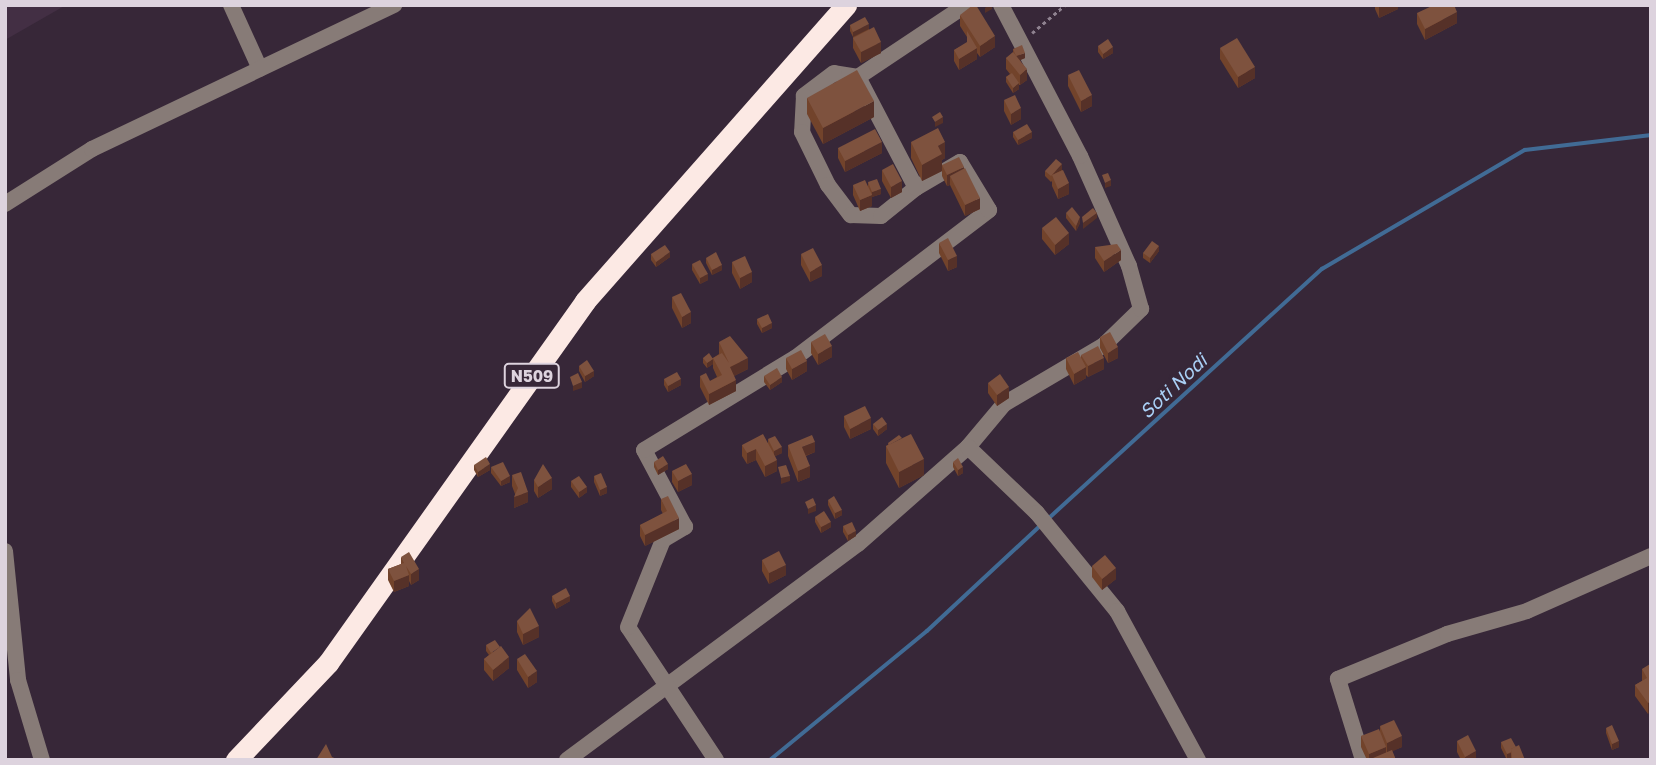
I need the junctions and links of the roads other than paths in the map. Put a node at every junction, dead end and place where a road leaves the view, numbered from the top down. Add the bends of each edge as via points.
1 (230, 5) edge
2 (394, 5) edge
3 (846, 5) edge
4 (966, 5) edge
5 (1002, 5) edge
6 (260, 69) junction
7 (858, 77) junction
8 (916, 188) junction
9 (5, 204) edge
10 (968, 447) junction
11 (5, 551) edge
12 (1651, 556) edge
13 (664, 687) junction
14 (41, 760) edge
15 (236, 760) edge
16 (567, 760) edge
17 (716, 760) edge
18 (1198, 760) edge
19 (1363, 760) edge

1 - 6 lane
2 - 6 lane
3 - 15 highway, N509 via 585,301 328,663
4 - 7 lane
5 - 10 lane via 1091,180 1141,310 1104,345 1004,404
6 - 9 lane via 92,149
7 - 8 lane
7 - 8 lane via 834,73 804,96 802,132 828,185 851,215 881,216
8 - 13 lane via 960,162 989,210 795,358 644,450 685,527 663,540 628,627
10 - 13 lane via 858,544
10 - 18 lane via 1037,513 1117,611
11 - 14 lane via 18,680
12 - 19 lane via 1527,611 1447,634 1338,679
13 - 16 lane
13 - 17 lane

